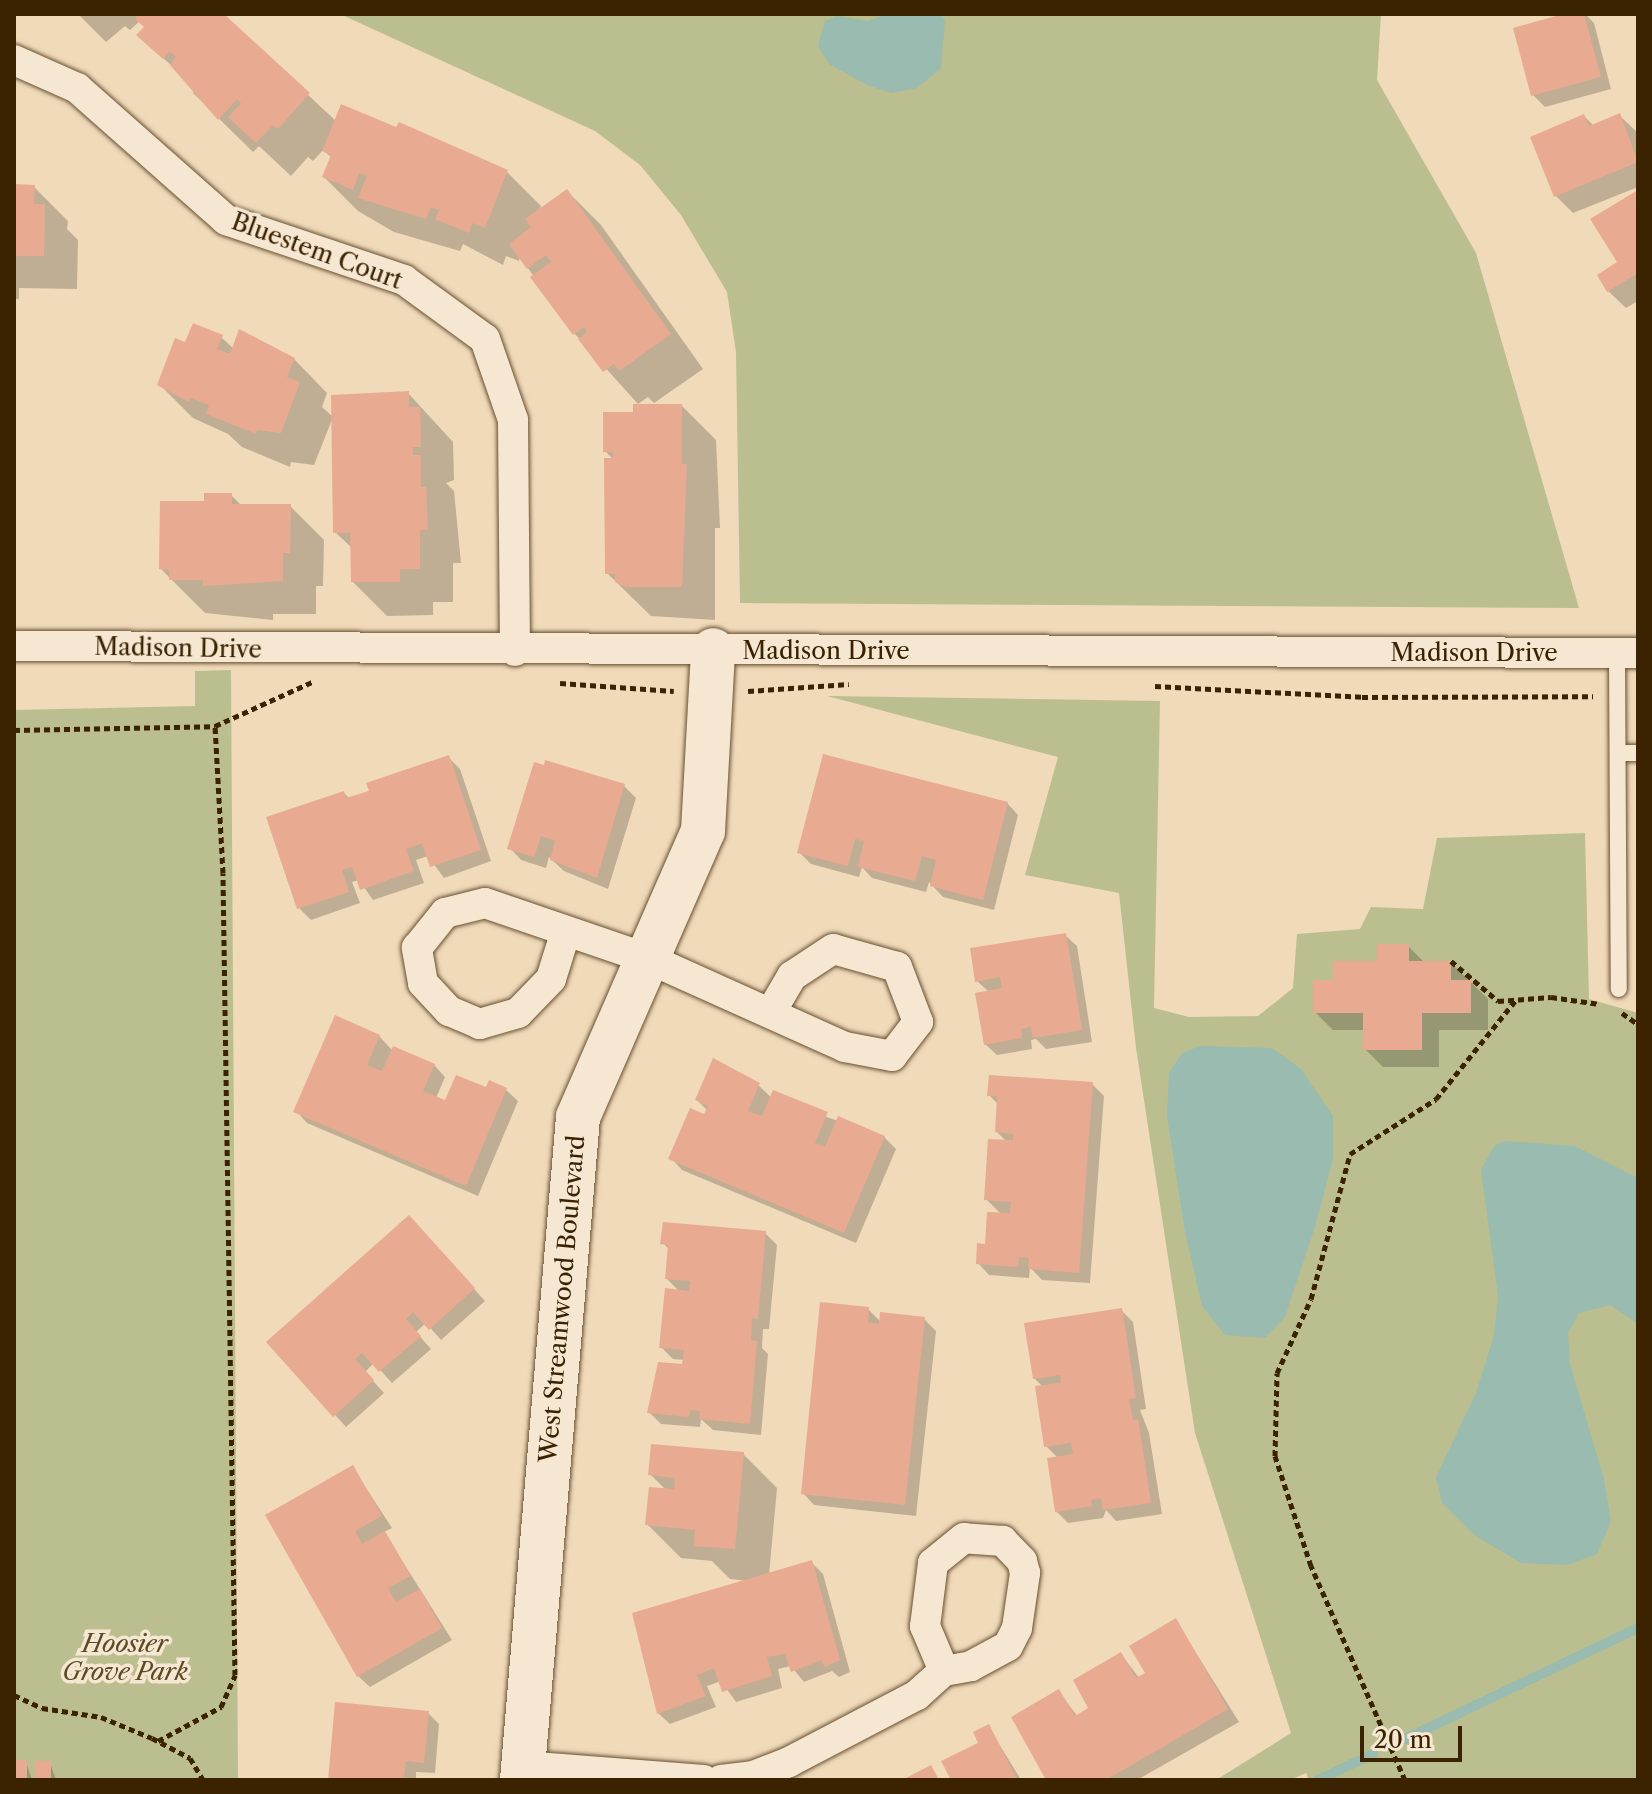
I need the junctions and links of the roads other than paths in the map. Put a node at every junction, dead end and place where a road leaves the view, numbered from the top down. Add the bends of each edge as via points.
1 (14, 60) edge
2 (14, 646) edge
3 (515, 651) junction
4 (1628, 653) edge
5 (712, 671) junction
6 (1618, 753) junction
7 (1638, 753) edge
8 (565, 934) junction
9 (649, 959) junction
10 (1619, 989) dead end
11 (771, 1012) junction
12 (944, 1671) junction
13 (522, 1773) edge
14 (703, 1780) edge
15 (721, 1780) edge

1 - 3 street, Bluestem Court via 77,88 226,220 404,280 485,339 513,420
2 - 3 street, Madison Drive
3 - 5 street, Madison Drive
4 - 5 street, Madison Drive
4 - 6 lane via 1617,695
5 - 9 street, West Streamwood Boulevard via 703,831
6 - 7 lane
6 - 10 lane
8 - 8 street via 485,903 445,913 417,948 423,983 449,1011 480,1024 518,1013 551,979
8 - 9 street
9 - 11 street
9 - 13 street, West Streamwood Boulevard via 578,1117
11 - 11 street via 845,1047 892,1056 918,1022 897,967 833,949 792,976
12 - 12 street via 987,1659 1012,1639 1025,1573 1022,1561 1003,1541 964,1538 933,1563 925,1626
12 - 15 street via 917,1695 789,1762 753,1776
13 - 14 street

